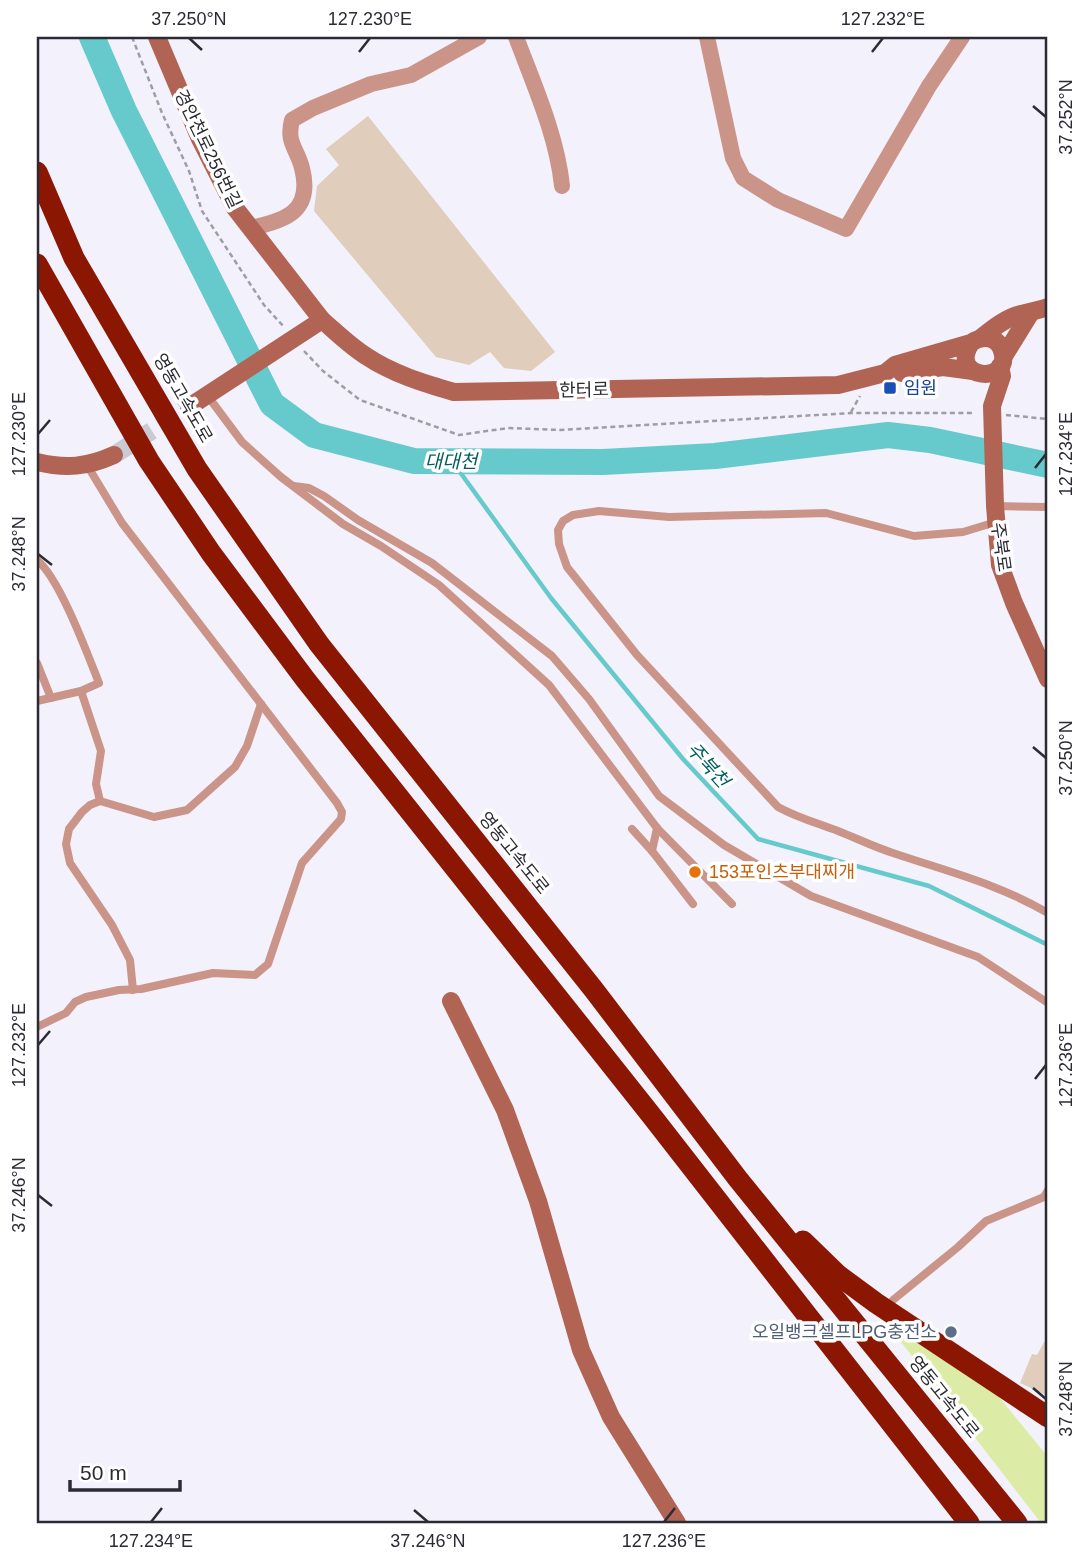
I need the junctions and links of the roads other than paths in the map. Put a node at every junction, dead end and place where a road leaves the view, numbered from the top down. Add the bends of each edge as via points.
1 (157, 37) edge
2 (479, 37) edge
3 (516, 37) edge
4 (706, 37) edge
5 (962, 37) edge
6 (37, 172) edge
7 (562, 186) dead end
8 (250, 228) junction
9 (37, 264) edge
10 (1048, 307) edge
11 (1030, 314) junction
12 (322, 320) junction
13 (977, 340) junction
14 (1002, 361) junction
15 (976, 372) junction
16 (885, 373) junction
17 (207, 395) junction
18 (189, 407) tunnel mouth
19 (992, 411) junction
20 (114, 455) tunnel mouth
21 (37, 462) edge
22 (87, 464) junction
23 (294, 486) junction
24 (1048, 507) edge
25 (995, 508) junction
26 (37, 560) edge
27 (37, 663) edge
28 (1048, 679) edge
29 (81, 691) junction
30 (51, 698) junction
31 (37, 701) edge
32 (261, 705) junction
33 (100, 801) junction
34 (657, 828) junction
35 (632, 829) dead end
36 (652, 851) junction
37 (693, 904) dead end
38 (732, 904) dead end
39 (1048, 913) edge
40 (133, 990) junction
41 (451, 1001) dead end
42 (1048, 1003) edge
43 (37, 1027) edge
44 (738, 1179) junction
45 (1048, 1190) edge
46 (893, 1300) dead end
47 (1048, 1417) edge
48 (677, 1523) edge
49 (969, 1523) edge
50 (1017, 1523) edge

1 - 8 street, 경안천로256번길 via 200,139
2 - 8 street via 411,75 370,84 292,120 288,134 302,168 304,195 296,212
3 - 7 street via 539,98
4 - 5 street via 733,158 743,178 778,200 846,229
6 - 44 highway, 영동고속도로 via 74,258 197,469 319,644
8 - 12 street, 경안천로256번길
9 - 49 highway via 149,461 211,554
10 - 11 street, 한터로
11 - 13 street, 한터로 via 1018,315
11 - 14 street
12 - 16 street, 한터로 via 365,356 414,381 454,392 838,385
12 - 17 street
13 - 14 street via 999,344
13 - 15 street via 966,354
13 - 16 street, 한터로 via 895,365
14 - 15 street via 991,374
14 - 19 street, 주북로
15 - 16 street, 한터로 via 928,367 896,375
15 - 19 street, 주북로 via 986,382
17 - 18 street
17 - 23 lane via 242,442
19 - 25 street, 주북로
20 - 22 street
21 - 22 street via 57,467
22 - 32 lane via 122,523
23 - 34 lane via 343,524 439,585 549,685
23 - 42 lane via 324,496 432,563 552,656 659,796 724,845 811,896 978,957
24 - 25 lane
25 - 28 street, 주북로 via 1000,565
25 - 39 lane via 963,532 914,536 826,513 669,517 599,511 573,515 558,530 567,567 600,610 778,807 799,819 1017,895
26 - 29 lane via 63,600 99,683
27 - 30 lane
29 - 30 lane
29 - 33 lane via 101,751 96,784
30 - 31 lane
32 - 33 lane via 235,767 187,810 154,817
32 - 40 lane via 337,803 341,819 302,863 268,964 256,975 213,973
33 - 40 lane via 82,812 69,829 66,844 70,863 130,960
34 - 36 lane
34 - 38 lane
35 - 36 lane
36 - 37 lane
40 - 43 lane via 86,997
41 - 48 street via 505,1110 596,1384 611,1417
44 - 47 highway via 838,1275
44 - 50 highway, 영동고속도로
45 - 46 lane via 1044,1197 986,1222

